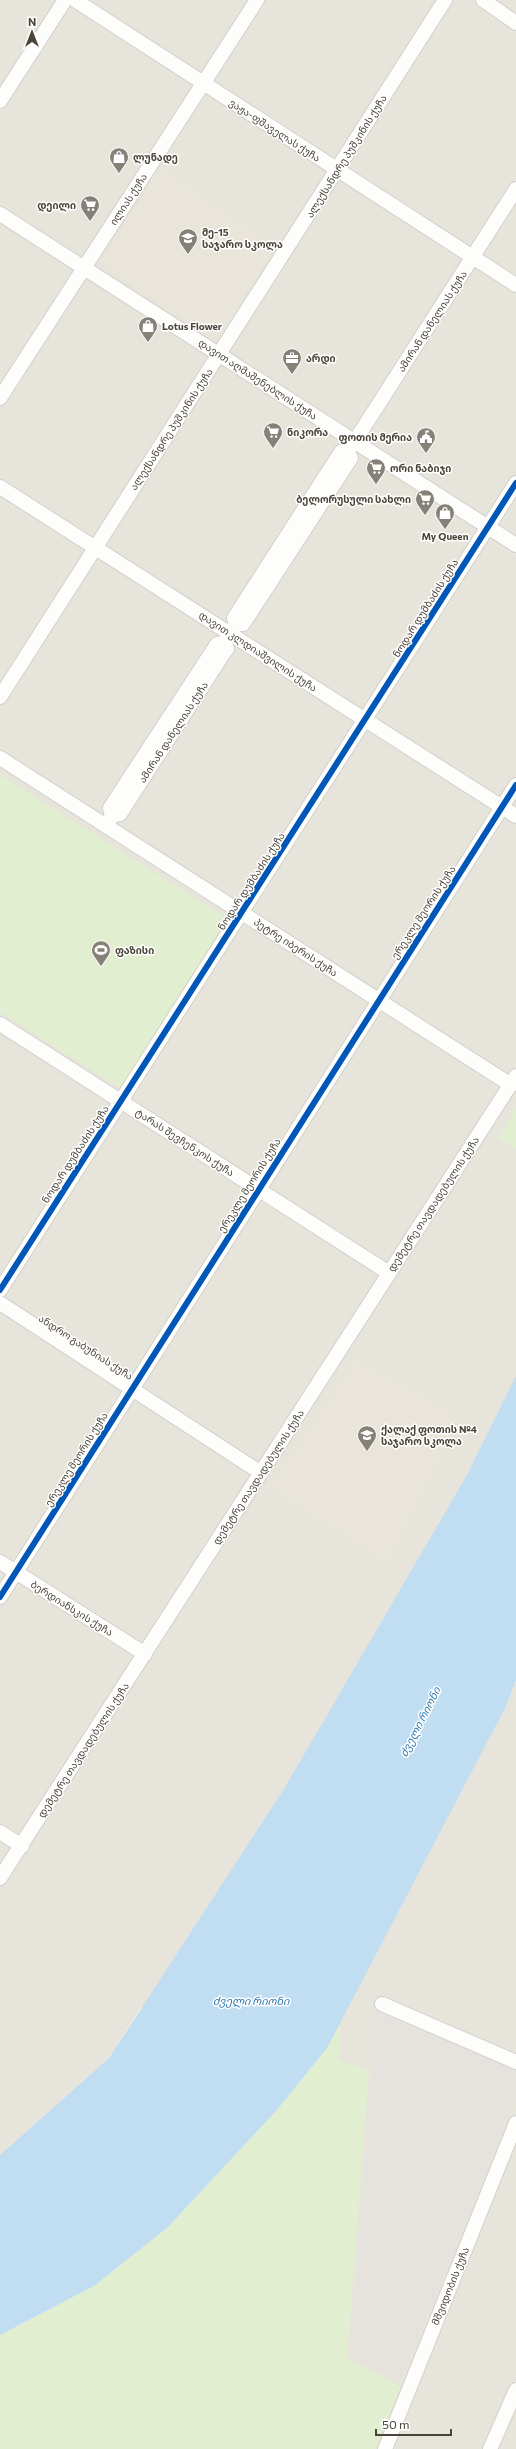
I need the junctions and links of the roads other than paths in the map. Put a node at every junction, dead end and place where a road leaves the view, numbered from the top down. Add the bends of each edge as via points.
1 (64, 0) edge
2 (75, 0) edge
3 (257, 0) edge
4 (445, 0) edge
5 (483, 0) edge
6 (516, 23) edge
7 (203, 84) junction
8 (0, 101) edge
9 (337, 170) junction
10 (516, 189) edge
11 (0, 214) edge
12 (473, 257) junction
13 (83, 268) junction
14 (516, 285) edge
15 (219, 354) junction
16 (0, 398) edge
17 (351, 447) junction
18 (516, 482) edge
19 (0, 487) edge
20 (488, 527) junction
21 (516, 545) edge
22 (95, 548) junction
23 (230, 634) junction
24 (0, 697) edge
25 (366, 720) junction
26 (0, 758) edge
27 (516, 785) edge
28 (502, 807) junction
29 (516, 816) edge
30 (109, 821) junction
31 (242, 913) junction
32 (379, 1000) junction
33 (0, 1024) edge
34 (513, 1081) edge
35 (121, 1101) junction
36 (258, 1189) junction
37 (389, 1273) junction
38 (0, 1290) edge
39 (0, 1303) edge
40 (132, 1389) junction
41 (261, 1473) junction
42 (0, 1562) edge
43 (16, 1572) junction
44 (0, 1597) edge
45 (145, 1654) junction
46 (0, 1832) edge
47 (22, 1846) junction
48 (0, 1878) edge
49 (382, 2004) dead end
50 (516, 2062) edge
51 (516, 2124) edge
52 (516, 2390) edge
53 (385, 2449) edge
54 (490, 2449) edge

1 - 8 street
2 - 7 street, ვაჟა-ფშაველას ქუჩა
3 - 7 street, ილიას ქუჩა
4 - 9 street, ალექსანდრე პუშკინის ქუჩა
5 - 6 street
7 - 9 street, ვაჟა-ფშაველას ქუჩა
7 - 13 street, ილიას ქუჩა
9 - 12 street, ვაჟა-ფშაველას ქუჩა
9 - 15 street, ალექსანდრე პუშკინის ქუჩა
10 - 12 street, ამირან დანელიას ქუჩა
11 - 13 street, დავით აღმაშენებლის ქუჩა
12 - 14 street, ვაჟა-ფშაველას ქუჩა
12 - 17 street, ამირან დანელიას ქუჩა
13 - 15 street, დავით აღმაშენებლის ქუჩა
13 - 16 street, ილიას ქუჩა
15 - 17 street, დავით აღმაშენებლის ქუჩა
15 - 22 street, ალექსანდრე პუშკინის ქუჩა
17 - 20 street, დავით აღმაშენებლის ქუჩა
17 - 23 street, ამირან დანელიას ქუჩა via 339,455 234,618
18 - 20 street, ნოდარ დუმბაძის ქუჩა
19 - 22 street, დავით კლდიაშვილის ქუჩა
20 - 21 street, დავით აღმაშენებლის ქუჩა
20 - 25 street, ნოდარ დუმბაძის ქუჩა
22 - 23 street, დავით კლდიაშვილის ქუჩა
22 - 24 street, ალექსანდრე პუშკინის ქუჩა
23 - 25 street, დავით კლდიაშვილის ქუჩა
23 - 30 street, ამირან დანელიას ქუჩა via 217,644 110,808
25 - 28 street, დავით კლდიაშვილის ქუჩა
25 - 31 street, ნოდარ დუმბაძის ქუჩა
26 - 30 street, პეტრე იბერის ქუჩა
27 - 28 street, ერეკლე მეორის ქუჩა
28 - 29 street, დავით კლდიაშვილის ქუჩა
28 - 32 street, ერეკლე მეორის ქუჩა
30 - 31 street, პეტრე იბერის ქუჩა
31 - 32 street, პეტრე იბერის ქუჩა
31 - 35 street, ნოდარ დუმბაძის ქუჩა
32 - 34 street, პეტრე იბერის ქუჩა
32 - 36 street, ერეკლე მეორის ქუჩა
33 - 35 street, ტარას შევჩენკოს ქუჩა
34 - 37 street, დემეტრე თავდადებულის ქუჩა
35 - 36 street, ტარას შევჩენკოს ქუჩა
35 - 38 street, ნოდარ დუმბაძის ქუჩა
36 - 37 street, ტარას შევჩენკოს ქუჩა
36 - 40 street, ერეკლე მეორის ქუჩა
37 - 41 street, დემეტრე თავდადებულის ქუჩა
39 - 40 street, ანდრო გაბუნიას ქუჩა
40 - 41 street, ანდრო გაბუნიას ქუჩა
40 - 43 street, ერეკლე მეორის ქუჩა
41 - 45 street, დემეტრე თავდადებულის ქუჩა
42 - 43 street, ბერდიანსკის ქუჩა
43 - 44 street, ერეკლე მეორის ქუჩა
43 - 45 street, ბერდიანსკის ქუჩა
45 - 47 street, დემეტრე თავდადებულის ქუჩა
46 - 47 street
47 - 48 street, დემეტრე თავდადებულის ქუჩა
49 - 50 street
51 - 53 street, მშვიდობის ქუჩა
52 - 54 street

